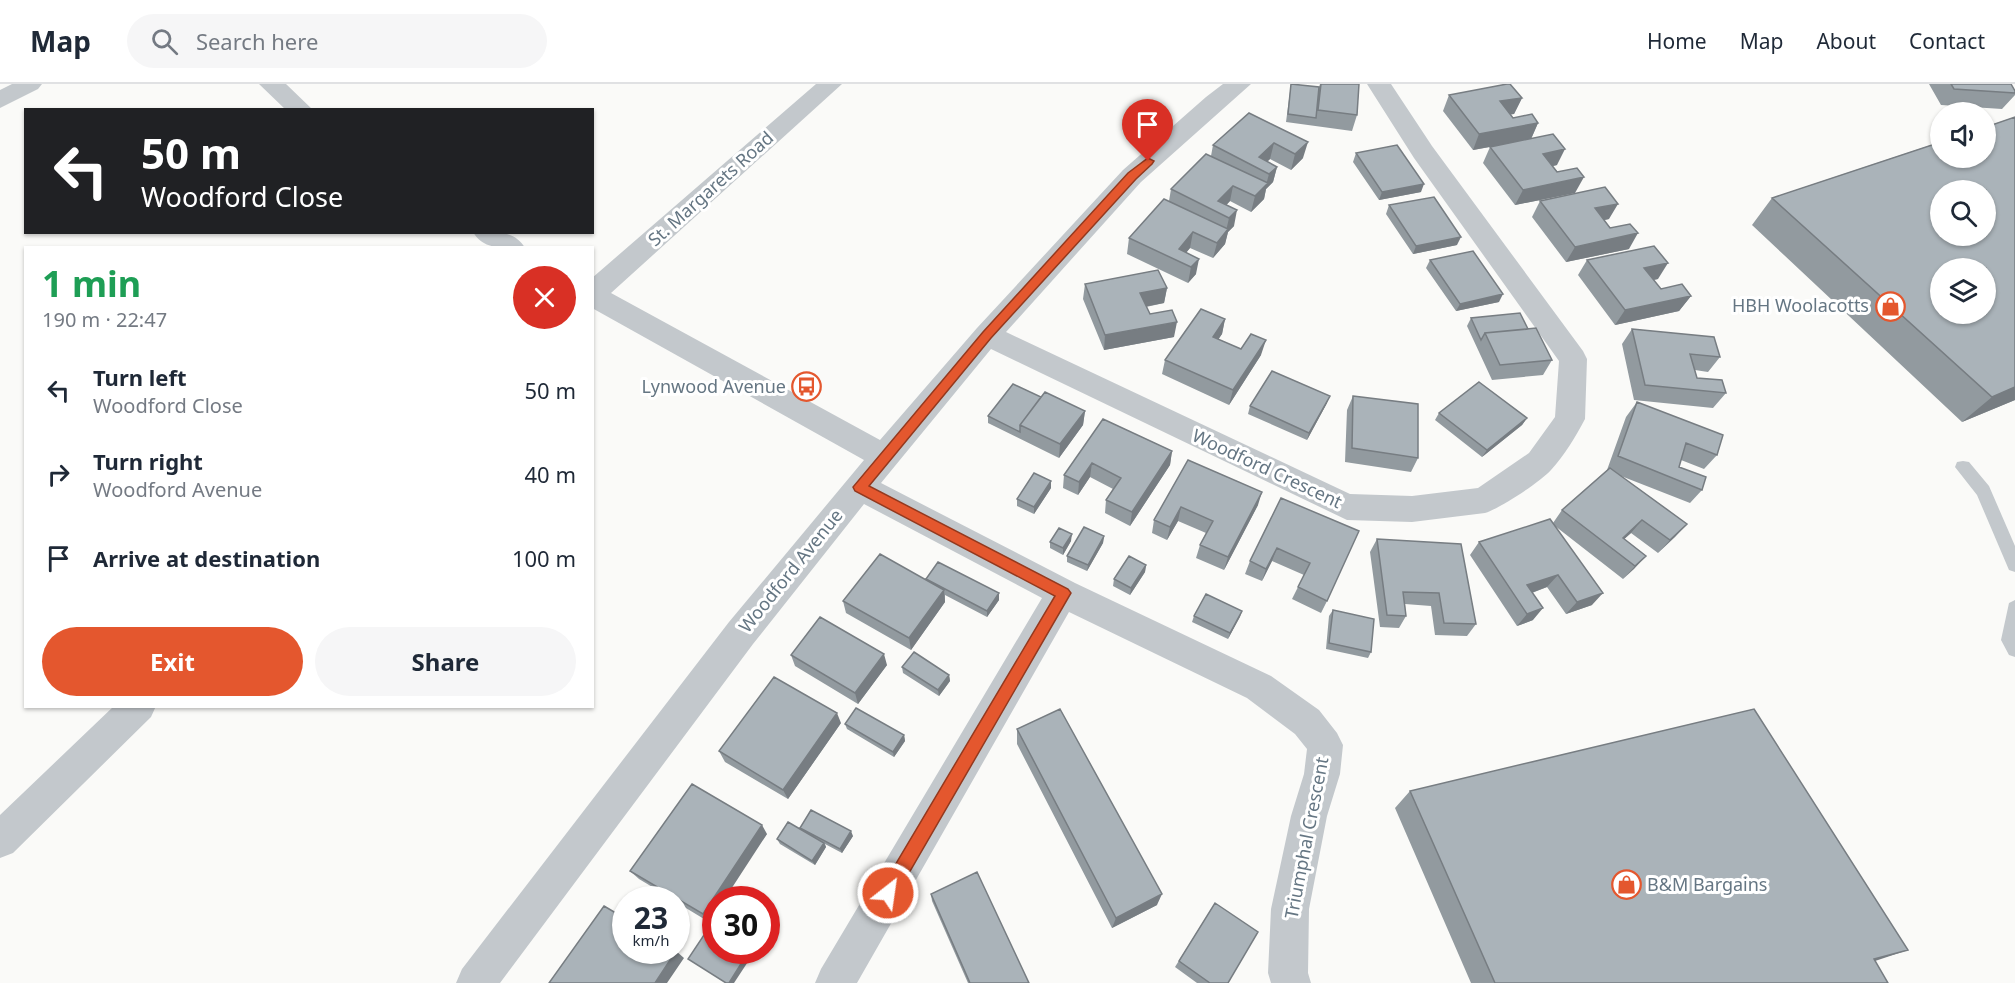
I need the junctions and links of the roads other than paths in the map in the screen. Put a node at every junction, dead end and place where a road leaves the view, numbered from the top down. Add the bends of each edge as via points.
1 (30, 84) edge
2 (271, 84) edge
3 (830, 84) edge
4 (1239, 84) edge
5 (1379, 84) edge
6 (0, 100) edge
7 (299, 108) edge
8 (489, 234) edge
9 (509, 246) edge
10 (594, 293) edge
11 (594, 296) edge
12 (987, 335) junction
13 (884, 457) junction
14 (1963, 467) dead end
15 (860, 487) junction
16 (2015, 565) edge
17 (1064, 593) junction
18 (2015, 608) edge
19 (2015, 649) edge
20 (137, 708) edge
21 (0, 840) edge
22 (476, 983) edge
23 (835, 983) edge
24 (1291, 983) edge

1 - 6 street
2 - 7 street
3 - 10 street, St. Margarets Road
4 - 12 street, Woodford Avenue via 1132,176
5 - 12 street, Woodford Crescent via 1423,153 1573,359 1570,419 1540,462 1485,500 1412,509 1347,507
8 - 9 street
11 - 13 street
12 - 13 street, Woodford Avenue
13 - 15 street, Woodford Avenue
14 - 16 lane via 1983,490
15 - 17 street
15 - 22 street, Woodford Avenue via 741,633
17 - 23 street
17 - 24 street, Triumphal Crescent via 1259,687 1307,722 1325,745 1322,774 1290,909
18 - 19 lane via 2010,640
20 - 21 street

